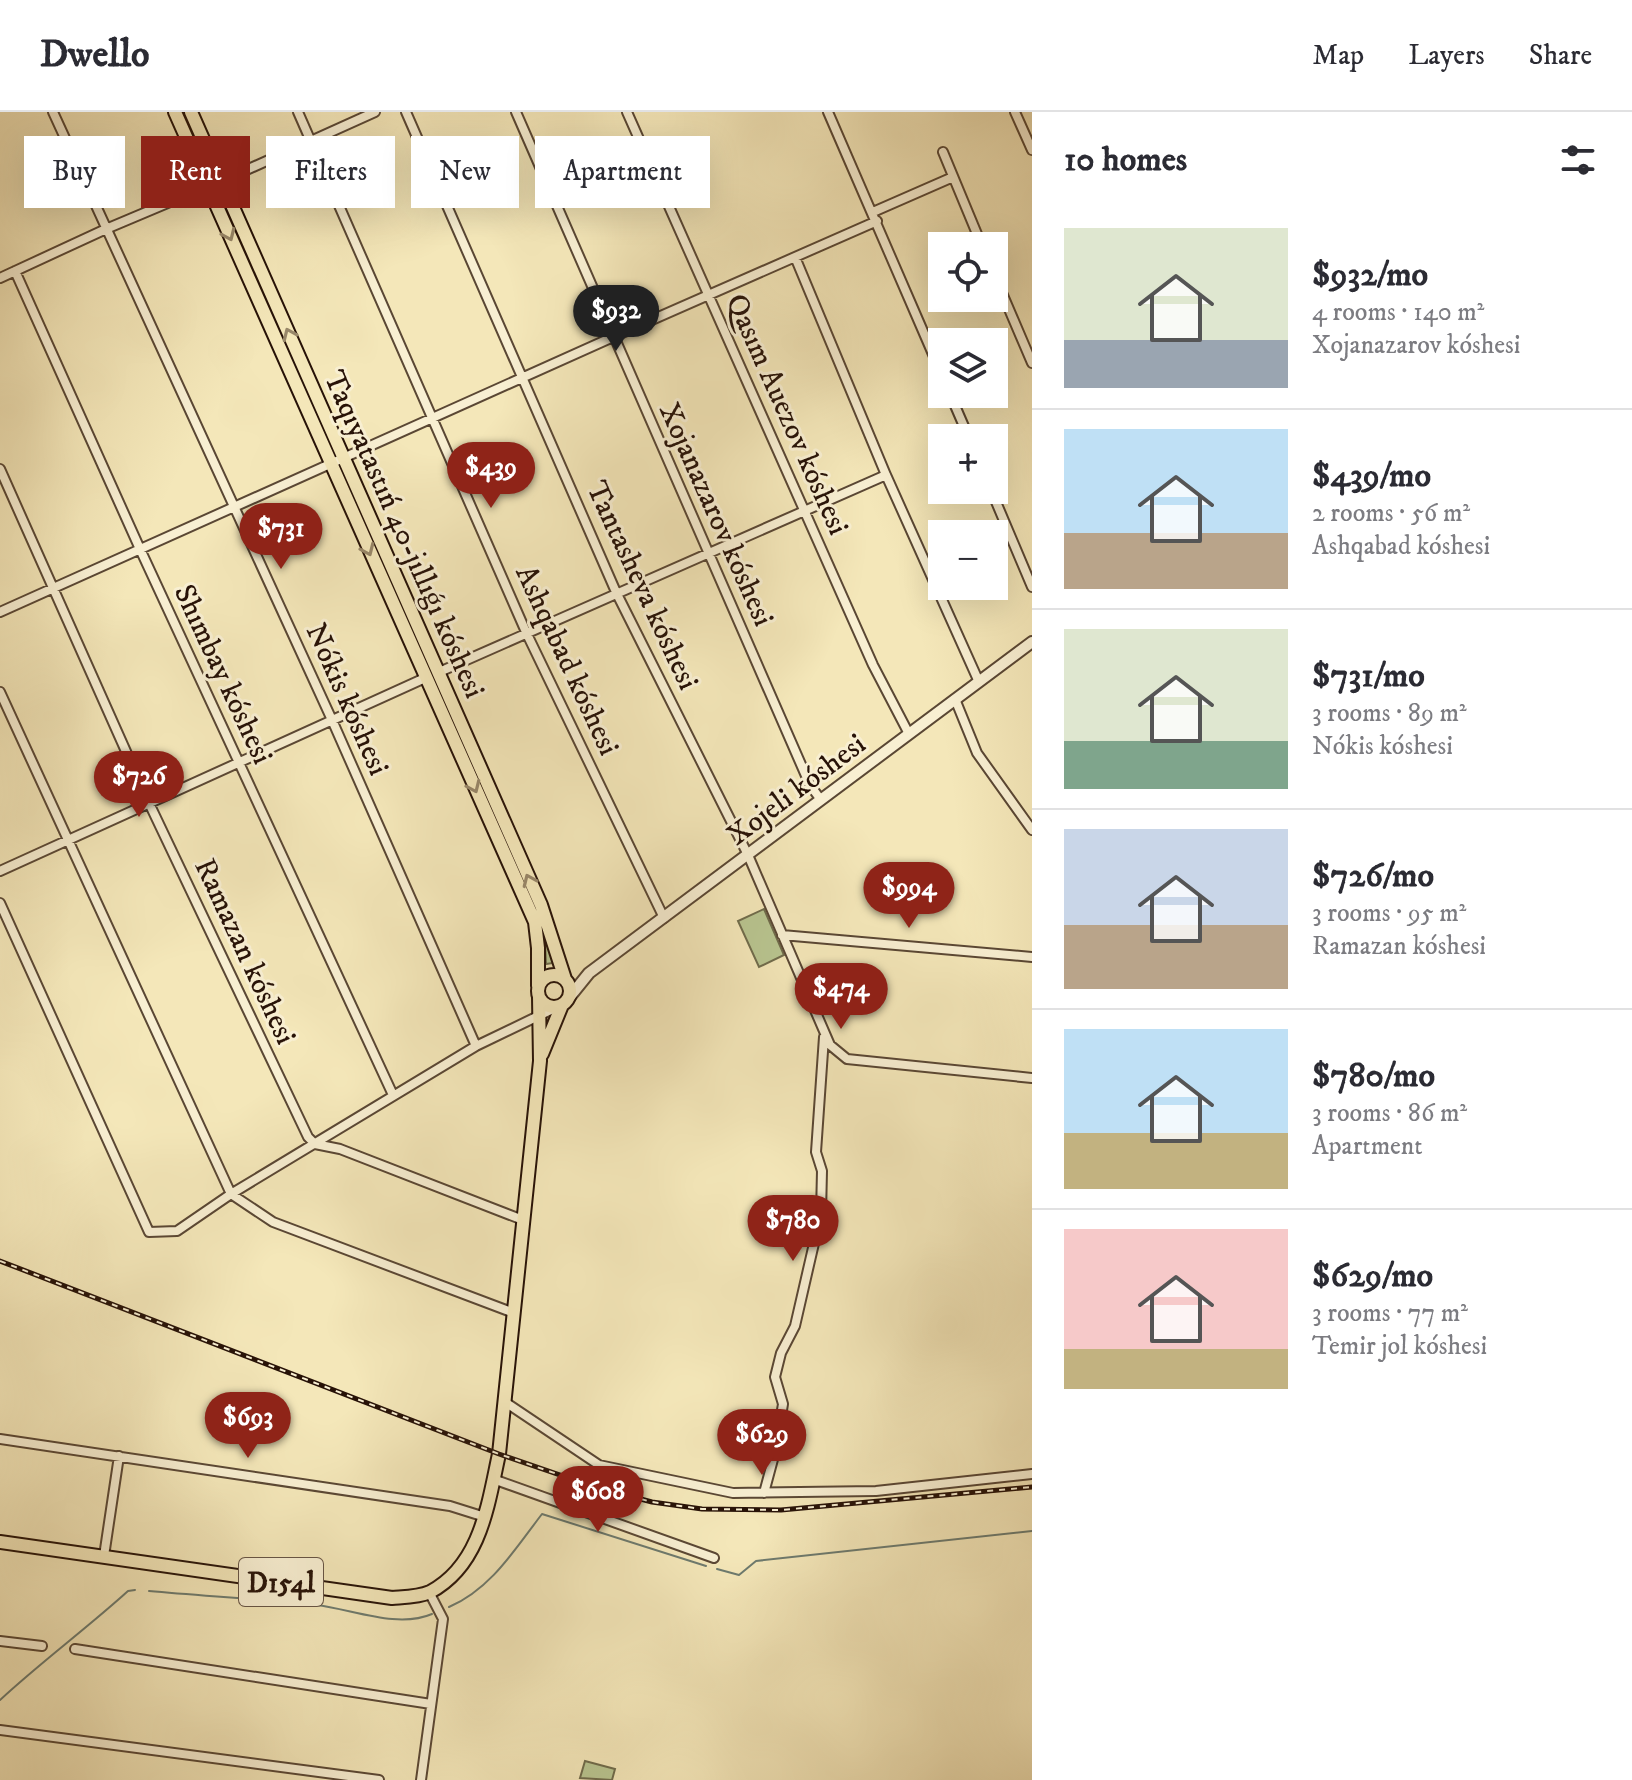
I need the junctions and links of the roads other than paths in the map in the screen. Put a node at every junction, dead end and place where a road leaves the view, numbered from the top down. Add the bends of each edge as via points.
1 (53, 112) edge
2 (175, 112) edge
3 (191, 112) edge
4 (298, 112) edge
5 (375, 112) edge
6 (406, 112) edge
7 (516, 112) edge
8 (627, 112) edge
9 (828, 112) edge
10 (1015, 112) edge
11 (186, 136) edge
12 (202, 136) edge
13 (308, 136) edge
14 (321, 136) edge
15 (1032, 150) edge
16 (943, 152) dead end
17 (953, 177) junction
18 (156, 208) edge
19 (218, 208) edge
20 (234, 208) edge
21 (340, 208) edge
22 (873, 212) junction
23 (877, 221) junction
24 (106, 229) junction
25 (976, 232) edge
26 (795, 257) junction
27 (15, 271) junction
28 (0, 278) edge
29 (709, 295) junction
30 (1008, 307) edge
31 (613, 337) junction
32 (928, 342) edge
33 (1032, 363) edge
34 (521, 378) junction
35 (434, 418) junction
36 (343, 458) junction
37 (330, 465) junction
38 (0, 469) edge
39 (886, 475) junction
40 (997, 504) edge
41 (234, 508) junction
42 (805, 511) junction
43 (140, 549) junction
44 (708, 552) junction
45 (54, 587) junction
46 (1032, 587) edge
47 (616, 592) junction
48 (0, 612) edge
49 (526, 632) junction
50 (1032, 642) edge
51 (431, 676) junction
52 (979, 682) junction
53 (0, 692) edge
54 (955, 699) junction
55 (332, 720) junction
56 (909, 734) junction
57 (238, 763) junction
58 (821, 800) junction
59 (149, 803) junction
60 (1028, 813) edge
61 (1032, 830) edge
62 (68, 840) junction
63 (748, 855) junction
64 (0, 871) edge
65 (0, 903) edge
66 (664, 918) junction
67 (782, 935) junction
68 (1032, 957) edge
69 (589, 973) junction
70 (565, 979) junction
71 (539, 992) junction
72 (562, 1004) junction
73 (539, 1015) junction
74 (824, 1032) junction
75 (476, 1046) junction
76 (540, 1061) junction
77 (1032, 1078) edge
78 (393, 1095) junction
79 (315, 1144) junction
80 (231, 1194) junction
81 (523, 1220) junction
82 (514, 1313) junction
83 (505, 1402) junction
84 (0, 1439) edge
85 (119, 1456) junction
86 (1032, 1474) edge
87 (493, 1479) junction
88 (764, 1493) junction
89 (486, 1518) junction
90 (0, 1542) edge
91 (104, 1556) junction
92 (714, 1558) dead end
93 (429, 1592) junction
94 (0, 1641) edge
95 (42, 1646) dead end
96 (75, 1649) dead end
97 (431, 1704) junction
98 (0, 1730) edge
99 (379, 1780) edge
100 (421, 1780) edge

1 - 24 street, Nókis kóshesi
2 - 11 main road, Taqıyatastıń 40-jıllıǵı kóshesi
3 - 12 main road, Taqıyatastıń 40-jıllıǵı kóshesi
4 - 13 street, Ashqabad kóshesi
5 - 14 street
6 - 34 street, Tantasheva kóshesi
7 - 31 street, Xojanazarov kóshesi
8 - 29 street, Qasım Auezov kóshesi
9 - 22 street
10 - 15 street
16 - 17 street
17 - 22 street
17 - 25 street
18 - 24 street
19 -> 37 main road, Taqıyatastıń 40-jıllıǵı kóshesi
36 -> 20 main road, Taqıyatastıń 40-jıllıǵı kóshesi
21 - 35 street, Ashqabad kóshesi
22 - 23 street
23 - 26 street
23 - 32 street
24 - 27 street
24 - 41 street, Nókis kóshesi
26 - 29 street
26 - 39 street
27 - 28 street
27 - 43 street, Shımbay kóshesi
29 - 31 street
29 - 42 street, Qasım Auezov kóshesi
30 - 33 street
31 - 34 street
31 - 44 street, Xojanazarov kóshesi
34 - 35 street
34 - 47 street, Tantasheva kóshesi
35 - 36 street
35 - 49 street, Ashqabad kóshesi
36 - 37 street
36 - 51 main road, Taqıyatastıń 40-jıllıǵı kóshesi
37 - 41 street
37 -> 51 main road, Taqıyatastıń 40-jıllıǵı kóshesi
38 - 45 street, Ramazan kóshesi
39 - 42 street
39 - 52 street
40 - 46 street
41 - 43 street
41 - 55 street, Nókis kóshesi
42 - 44 street
42 - 56 street, Qasım Auezov kóshesi
43 - 45 street
43 - 57 street, Shımbay kóshesi
44 - 47 street
44 - 58 street, Xojanazarov kóshesi
45 - 48 street
45 - 59 street, Ramazan kóshesi
47 - 49 street
47 - 63 street, Tantasheva kóshesi
49 - 51 street
49 - 66 street, Ashqabad kóshesi
50 - 52 street, Xojeli kóshesi
51 - 55 street
70 -> 51 main road, Taqıyatastıń 40-jıllıǵı kóshesi via 541,905
51 -> 71 main road, Taqıyatastıń 40-jıllıǵı kóshesi via 535,922
52 - 54 street, Xojeli kóshesi
53 - 62 street
54 - 56 street, Xojeli kóshesi
54 - 60 street via 977,753
55 - 57 street
55 - 75 street, Nókis kóshesi
56 - 58 street, Xojeli kóshesi
57 - 59 street
57 - 78 street, Shımbay kóshesi
58 - 63 street, Xojeli kóshesi
59 - 62 street
59 - 79 street, Ramazan kóshesi
60 - 61 street
62 - 64 street
62 - 80 street
63 - 66 street, Xojeli kóshesi
63 - 67 street, Tantasheva kóshesi
65 - 80 street via 149,1232 177,1231
66 - 69 street, Xojeli kóshesi
67 - 68 street
67 - 74 street, Tantasheva kóshesi
69 - 70 street
69 - 72 street
70 - 71 main road via 550,975
70 - 72 main road via 570,989
71 - 72 main road via 548,1007
71 - 73 main road, Taqıyatastıń 40-jıllıǵı kóshesi
72 - 73 street
72 - 76 main road
73 - 75 street
73 - 76 main road, Taqıyatastıń 40-jıllıǵı kóshesi
74 - 77 street via 847,1059
74 - 88 street via 816,1152 822,1171 821,1213 795,1326 775,1377 783,1404
75 - 78 street
76 - 81 main road
78 - 79 street
79 - 80 street
79 - 81 street
80 - 82 street via 273,1222
81 - 82 main road
82 - 83 main road
83 - 87 main road
83 - 88 street via 599,1465 733,1493
84 - 85 street
85 - 89 street via 450,1506
85 - 91 street
86 - 88 street via 876,1491
87 - 89 main road
87 - 92 street
89 - 93 main road via 471,1550 450,1577
90 - 91 main road, D154l
91 - 93 main road, D154l via 392,1598
93 - 97 street via 443,1619
94 - 95 street
96 - 97 street
97 - 100 street
98 - 99 street

